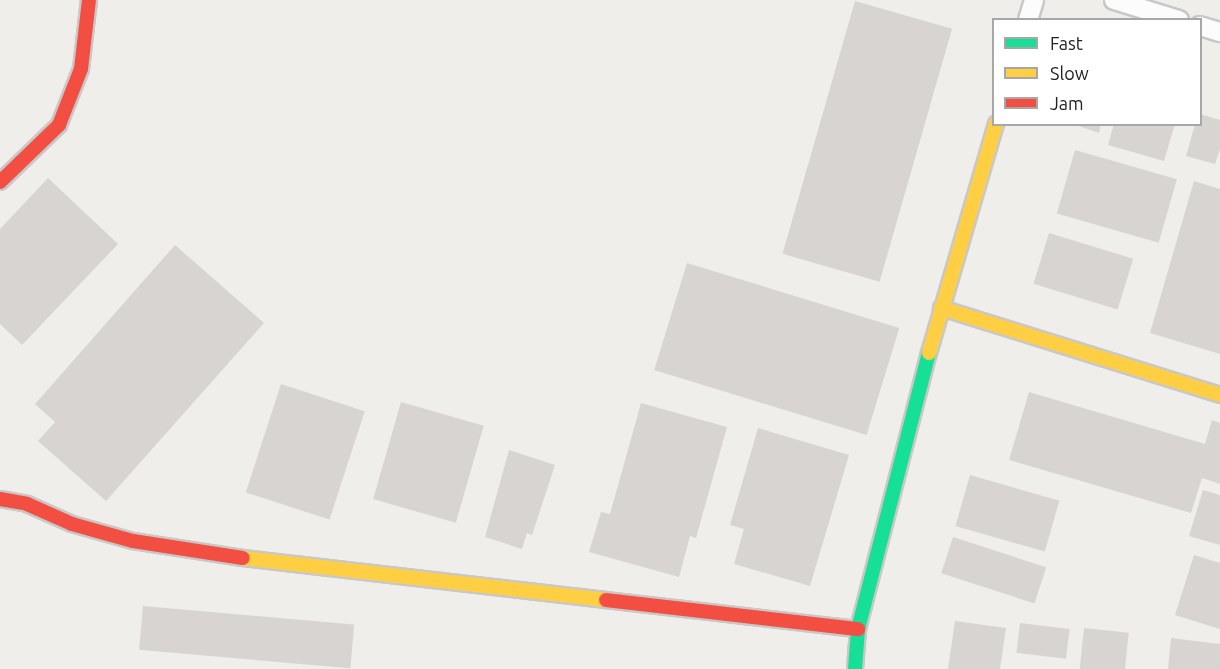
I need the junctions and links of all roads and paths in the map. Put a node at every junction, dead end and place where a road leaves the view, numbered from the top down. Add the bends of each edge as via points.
1 (89, 0) edge
2 (1034, 0) edge
3 (1114, 0) edge
4 (1029, 18) edge
5 (1172, 18) edge
6 (1202, 27) edge
7 (1220, 32) edge
8 (995, 126) edge
9 (0, 182) edge
10 (941, 308) junction
11 (1220, 395) edge
12 (0, 499) edge
13 (858, 629) junction
14 (855, 669) edge

1 - 9 street via 81,69 59,125
2 - 4 street
3 - 5 street
6 - 7 street
8 - 10 street
10 - 11 street
10 - 13 street
12 - 13 street via 27,504 72,524 133,541 237,557
13 - 14 street

